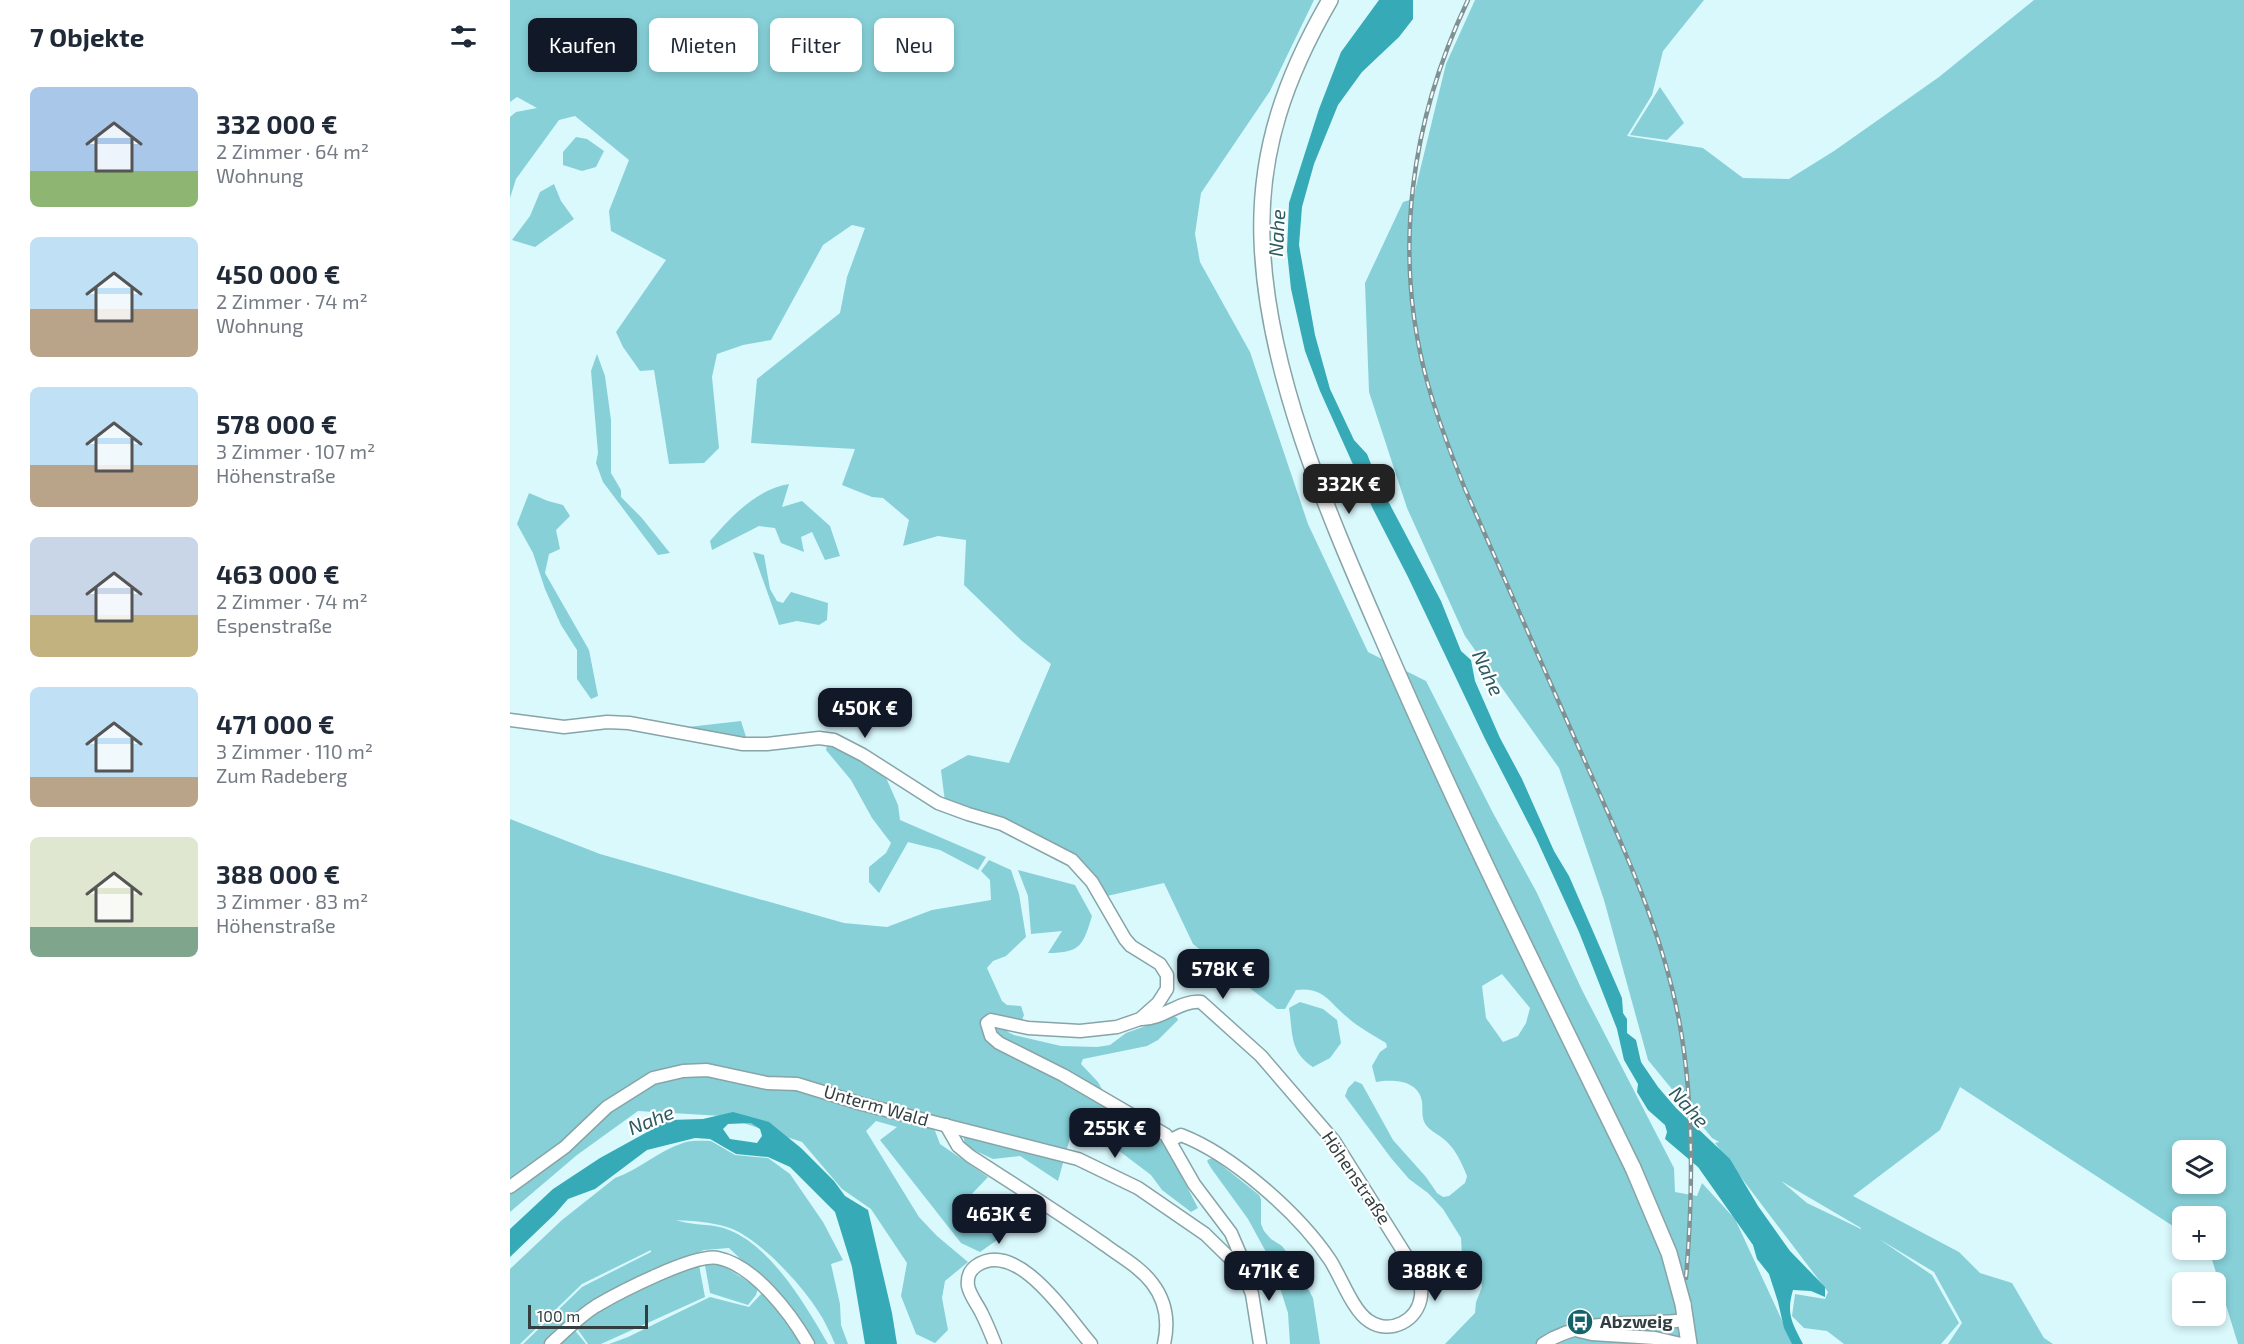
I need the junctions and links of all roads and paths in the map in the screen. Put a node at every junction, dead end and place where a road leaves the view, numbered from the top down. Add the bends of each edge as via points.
1 (1330, 0) edge
2 (510, 720) edge
3 (1140, 1019) junction
4 (946, 1125) junction
5 (1171, 1140) junction
6 (510, 1187) edge
7 (1243, 1271) junction
8 (1685, 1312) junction
9 (1576, 1329) junction
10 (1686, 1342) edge
11 (550, 1344) edge
12 (808, 1344) edge
13 (995, 1344) edge
14 (1091, 1344) edge
15 (1164, 1344) edge
16 (1260, 1344) edge
17 (1543, 1344) edge

1 - 8 main road, bridge via 1292,72 1266,167 1263,264 1276,348 1302,435 1360,589 1412,707 1653,1212
2 - 3 street via 564,727 629,723 743,744 834,740 938,803 1002,824 1072,860 1100,893 1125,939 1165,969 1168,982 1163,997
3 - 5 street via 1097,1031 1028,1029 991,1020 986,1027 999,1043
3 - 5 street, Höhenstraße via 1201,1002 1261,1056 1346,1159 1419,1278 1421,1298 1413,1314 1392,1326 1369,1321 1321,1248 1285,1207 1234,1166 1190,1138 1181,1135
4 - 6 street, Unterm Wald via 797,1084 767,1083 707,1070 682,1071 653,1078 607,1107 565,1147
4 - 7 street, Unterm Wald via 1099,1167 1138,1188 1205,1234
4 - 15 street via 958,1146 970,1156 1144,1274 1158,1292 1166,1314
5 - 7 street via 1194,1184 1232,1233
7 - 16 street via 1252,1294
8 - 9 street
8 - 10 main road
9 - 10 street via 1592,1334
9 - 17 street
11 - 12 street via 595,1307 648,1280 710,1257 729,1262 766,1289 790,1313
13 - 14 street via 968,1281 974,1267 988,1260 1010,1262 1026,1270

